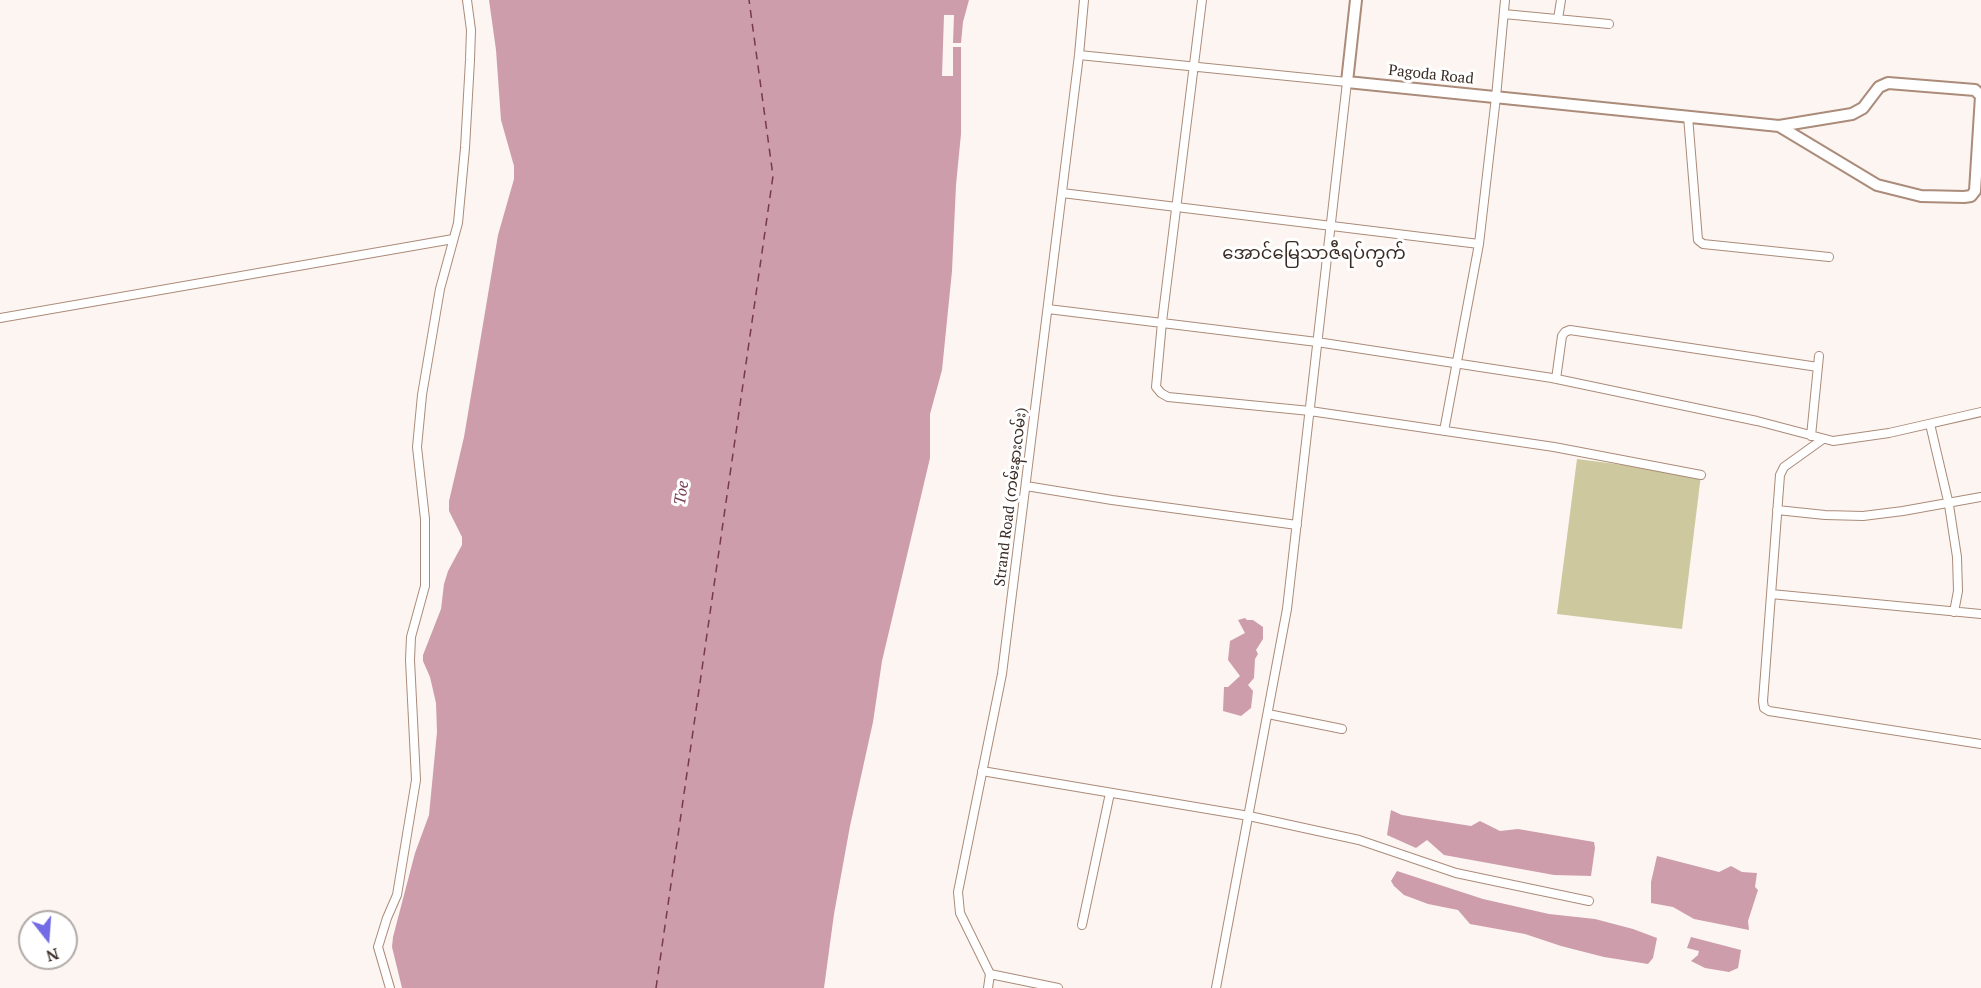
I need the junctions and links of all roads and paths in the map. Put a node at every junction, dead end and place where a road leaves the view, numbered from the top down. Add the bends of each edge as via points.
1 (467, 0) edge
2 (1084, 0) edge
3 (1202, 0) edge
4 (1356, 0) edge
5 (1505, 0) edge
6 (1561, 0) edge
7 (1504, 14) junction
8 (1558, 19) junction
9 (1609, 24) dead end
10 (1079, 55) junction
11 (1193, 67) junction
12 (1347, 82) junction
13 (1496, 97) junction
14 (1688, 116) junction
15 (1779, 126) junction
16 (1979, 151) edge
17 (1062, 193) junction
18 (1176, 207) junction
19 (1330, 226) junction
20 (453, 239) junction
21 (1479, 244) junction
22 (1829, 257) dead end
23 (1048, 309) junction
24 (0, 318) edge
25 (1162, 322) junction
26 (1317, 342) junction
27 (1819, 356) dead end
28 (1457, 363) junction
29 (1818, 367) junction
30 (1556, 379) junction
31 (1310, 411) junction
32 (1981, 412) edge
33 (1930, 424) junction
34 (1444, 431) junction
35 (1811, 436) junction
36 (1823, 439) junction
37 (1701, 475) dead end
38 (1026, 486) junction
39 (1981, 497) edge
40 (1949, 503) junction
41 (1777, 510) junction
42 (1297, 525) junction
43 (1771, 594) junction
44 (1954, 612) junction
45 (1981, 614) edge
46 (1268, 714) junction
47 (1342, 729) dead end
48 (1981, 744) edge
49 (982, 771) junction
50 (1110, 793) junction
51 (1249, 816) junction
52 (1589, 901) dead end
53 (1082, 924) dead end
54 (990, 974) junction
55 (390, 988) edge
56 (988, 988) edge
57 (1058, 988) edge
58 (1216, 988) edge

1 - 20 street via 471,30 465,148
2 - 10 street, Strand Road (ကမ်းနားလမ်း)
3 - 11 street
4 - 12 main road
5 - 7 street
6 - 8 street
7 - 8 street
7 - 13 street
8 - 9 street
10 - 11 street, Pagoda Road
10 - 17 street, Strand Road (ကမ်းနားလမ်း)
11 - 12 street, Pagoda Road
11 - 18 street
12 - 13 main road, Pagoda Road
12 - 19 street
13 - 14 main road, Pagoda Road
13 - 21 street
14 - 15 main road, Pagoda Road
14 - 22 street via 1698,240 1703,244
15 - 16 main road, Pagoda Road via 1872,183 1922,196 1973,194
15 - 16 main road, Pagoda Road via 1852,114 1888,83 1975,90 1980,96
17 - 18 street
17 - 23 street, Strand Road (ကမ်းနားလမ်း)
18 - 19 street
18 - 25 street
19 - 21 street
19 - 26 street
20 - 24 street
20 - 55 street via 440,289 417,447 425,519 425,586 413,627 410,660 416,780 397,895 378,947
21 - 28 street
23 - 25 street
23 - 38 street, Strand Road (ကမ်းနားလမ်း)
25 - 26 street
25 - 31 street via 1156,387 1161,393 1168,397
26 - 28 street
26 - 31 street
27 - 29 street
28 - 30 street
28 - 34 street
29 - 30 street via 1570,330 1563,334
29 - 35 street
30 - 35 street
31 - 34 street
31 - 42 street
32 - 33 street
33 - 36 street via 1889,434
33 - 40 street
34 - 37 street
35 - 36 street
36 - 41 street via 1784,467
38 - 42 street
38 - 49 street, Strand Road (ကမ်းနားလမ်း) via 1002,674
39 - 40 street
40 - 41 street via 1863,516
40 - 44 street via 1957,557
41 - 43 street
42 - 46 street
43 - 44 street
43 - 48 street via 1763,700 1766,710
44 - 45 street
46 - 47 street
46 - 51 street
49 - 50 street
49 - 54 street, Strand Road (ကမ်းနားလမ်း) via 958,892 960,914
50 - 51 street
50 - 53 street
51 - 52 street via 1359,840 1456,873
51 - 58 street
54 - 56 street
54 - 57 street

